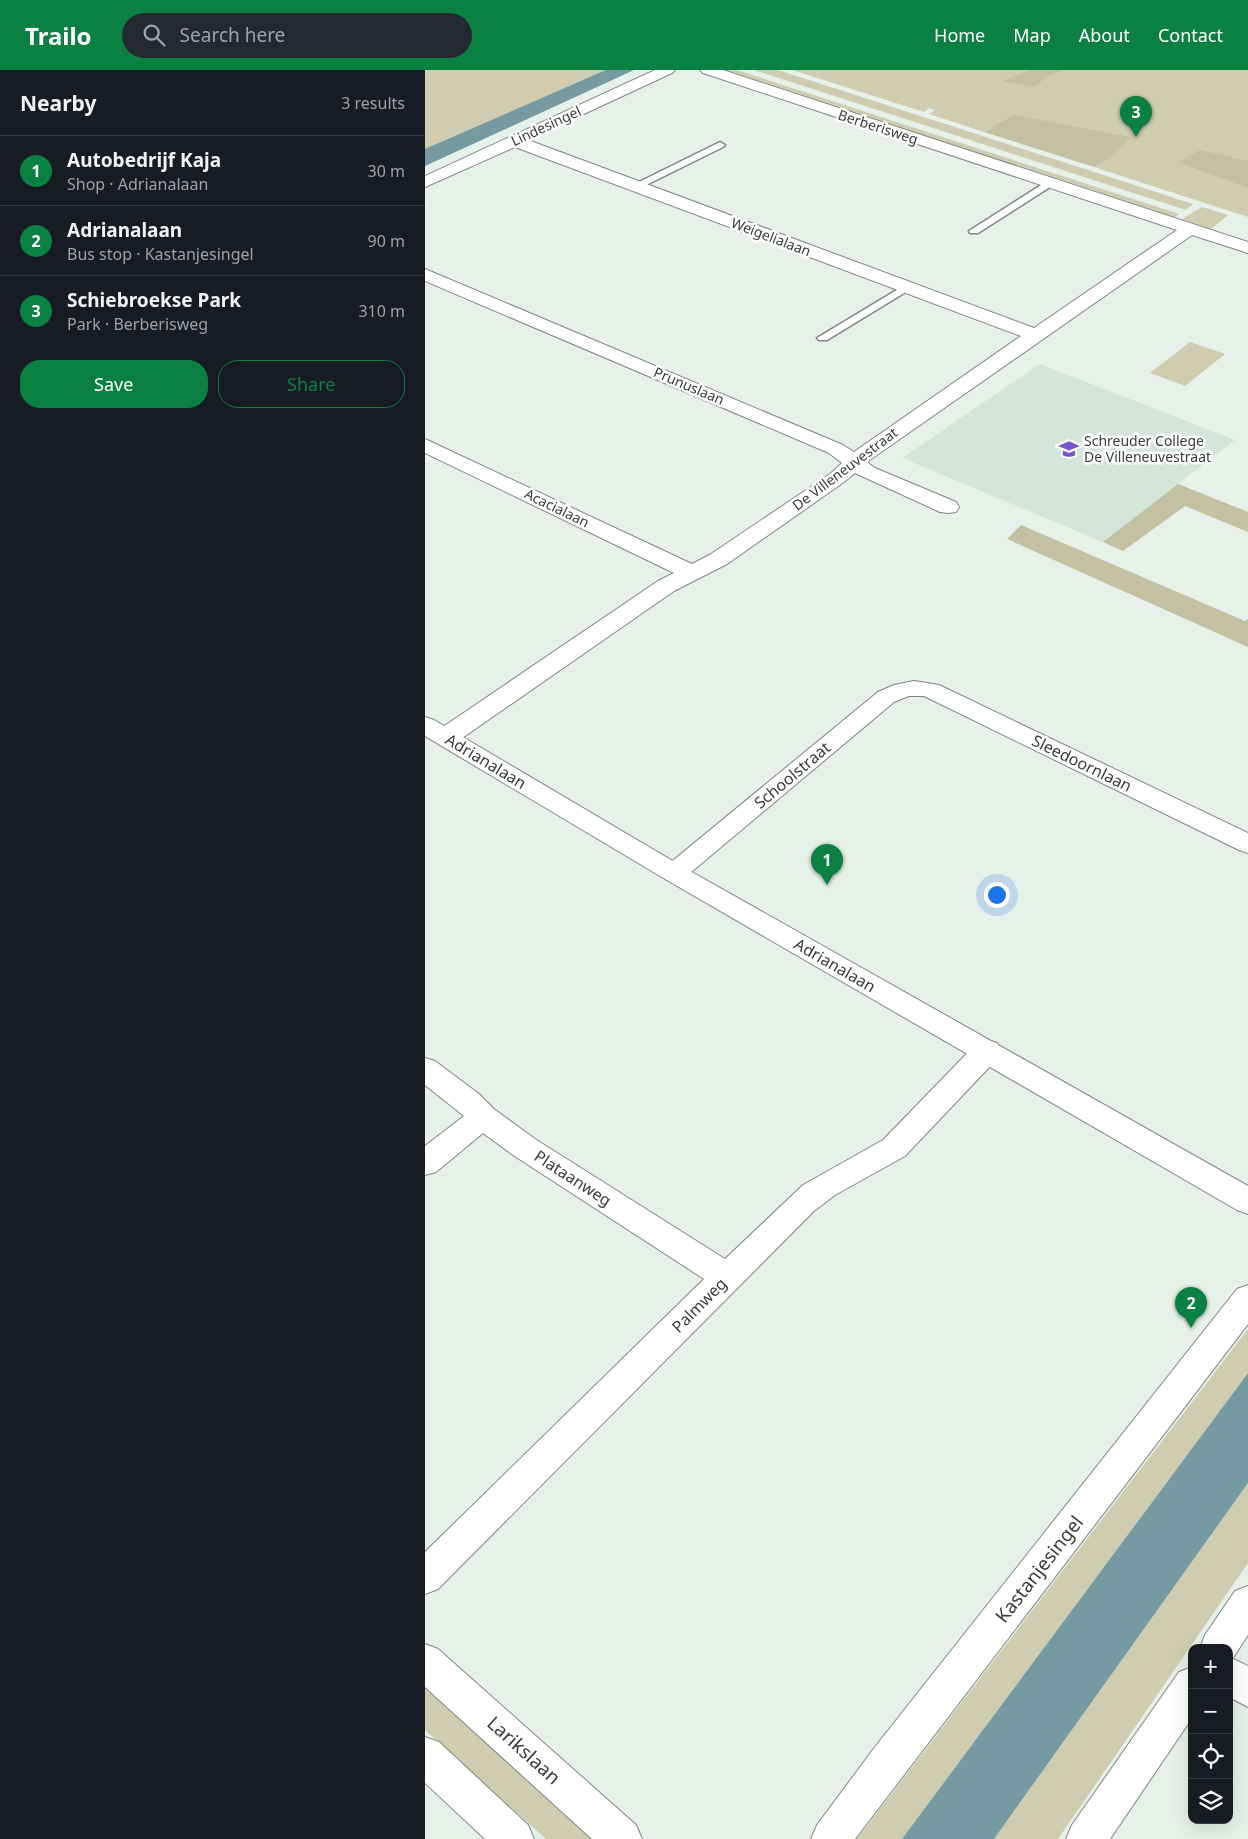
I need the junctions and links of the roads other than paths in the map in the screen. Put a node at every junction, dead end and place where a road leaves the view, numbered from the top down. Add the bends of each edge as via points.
1 (667, 70) edge
2 (708, 70) edge
3 (515, 141) junction
4 (720, 145) dead end
5 (425, 182) edge
6 (1049, 183) junction
7 (636, 186) junction
8 (1190, 229) junction
9 (974, 231) dead end
10 (1248, 248) edge
11 (425, 274) edge
12 (905, 288) junction
13 (1036, 335) junction
14 (823, 338) dead end
15 (425, 445) edge
16 (854, 462) junction
17 (948, 507) dead end
18 (690, 572) junction
19 (915, 686) joint
20 (435, 731) edge
21 (1248, 844) edge
22 (675, 873) junction
23 (987, 1051) junction
24 (425, 1069) edge
25 (483, 1117) junction
26 (425, 1163) edge
27 (1248, 1201) edge
28 (727, 1278) junction
29 (1248, 1299) edge
30 (425, 1577) edge
31 (1248, 1603) edge
32 (1221, 1644) edge
33 (425, 1662) edge
34 (1233, 1678) edge
35 (1248, 1688) edge
36 (1190, 1689) edge
37 (425, 1756) edge
38 (514, 1839) edge
39 (622, 1839) edge
40 (831, 1839) edge
41 (1086, 1839) edge

1 - 3 street, Lindesingel
2 - 6 street, Berberisweg
3 - 5 street, Lindesingel
3 - 7 street, Weigelialaan
4 - 7 lane
6 - 8 street, Berberisweg
6 - 9 lane
7 - 12 street, Weigelialaan
8 - 10 street, Berberisweg
8 - 13 street, De Villeneuvestraat
11 - 16 street, Prunuslaan via 836,450
12 - 13 street, Weigelialaan
12 - 14 lane
13 - 16 street, De Villeneuvestraat
15 - 18 street, Acacialaan
16 - 17 street, Prunuslaan via 868,472
16 - 18 street, De Villeneuvestraat via 837,478 719,559
18 - 20 street, De Villeneuvestraat
19 - 21 street, Sleedoornlaan via 931,690
19 - 22 street, Schoolstraat via 886,697
20 - 22 street, Adrianalaan
22 - 23 street, Adrianalaan
23 - 27 street, Adrianalaan
23 - 28 street, Palmweg via 894,1148 815,1191
24 - 25 street, Plataanweg via 469,1102
25 - 26 street
25 - 28 street, Plataanweg
28 - 30 street, Palmweg
29 - 40 street, Kastanjesingel
31 - 32 street
33 - 39 street, Larikslaan
34 - 35 street
36 - 41 street
37 - 38 street

